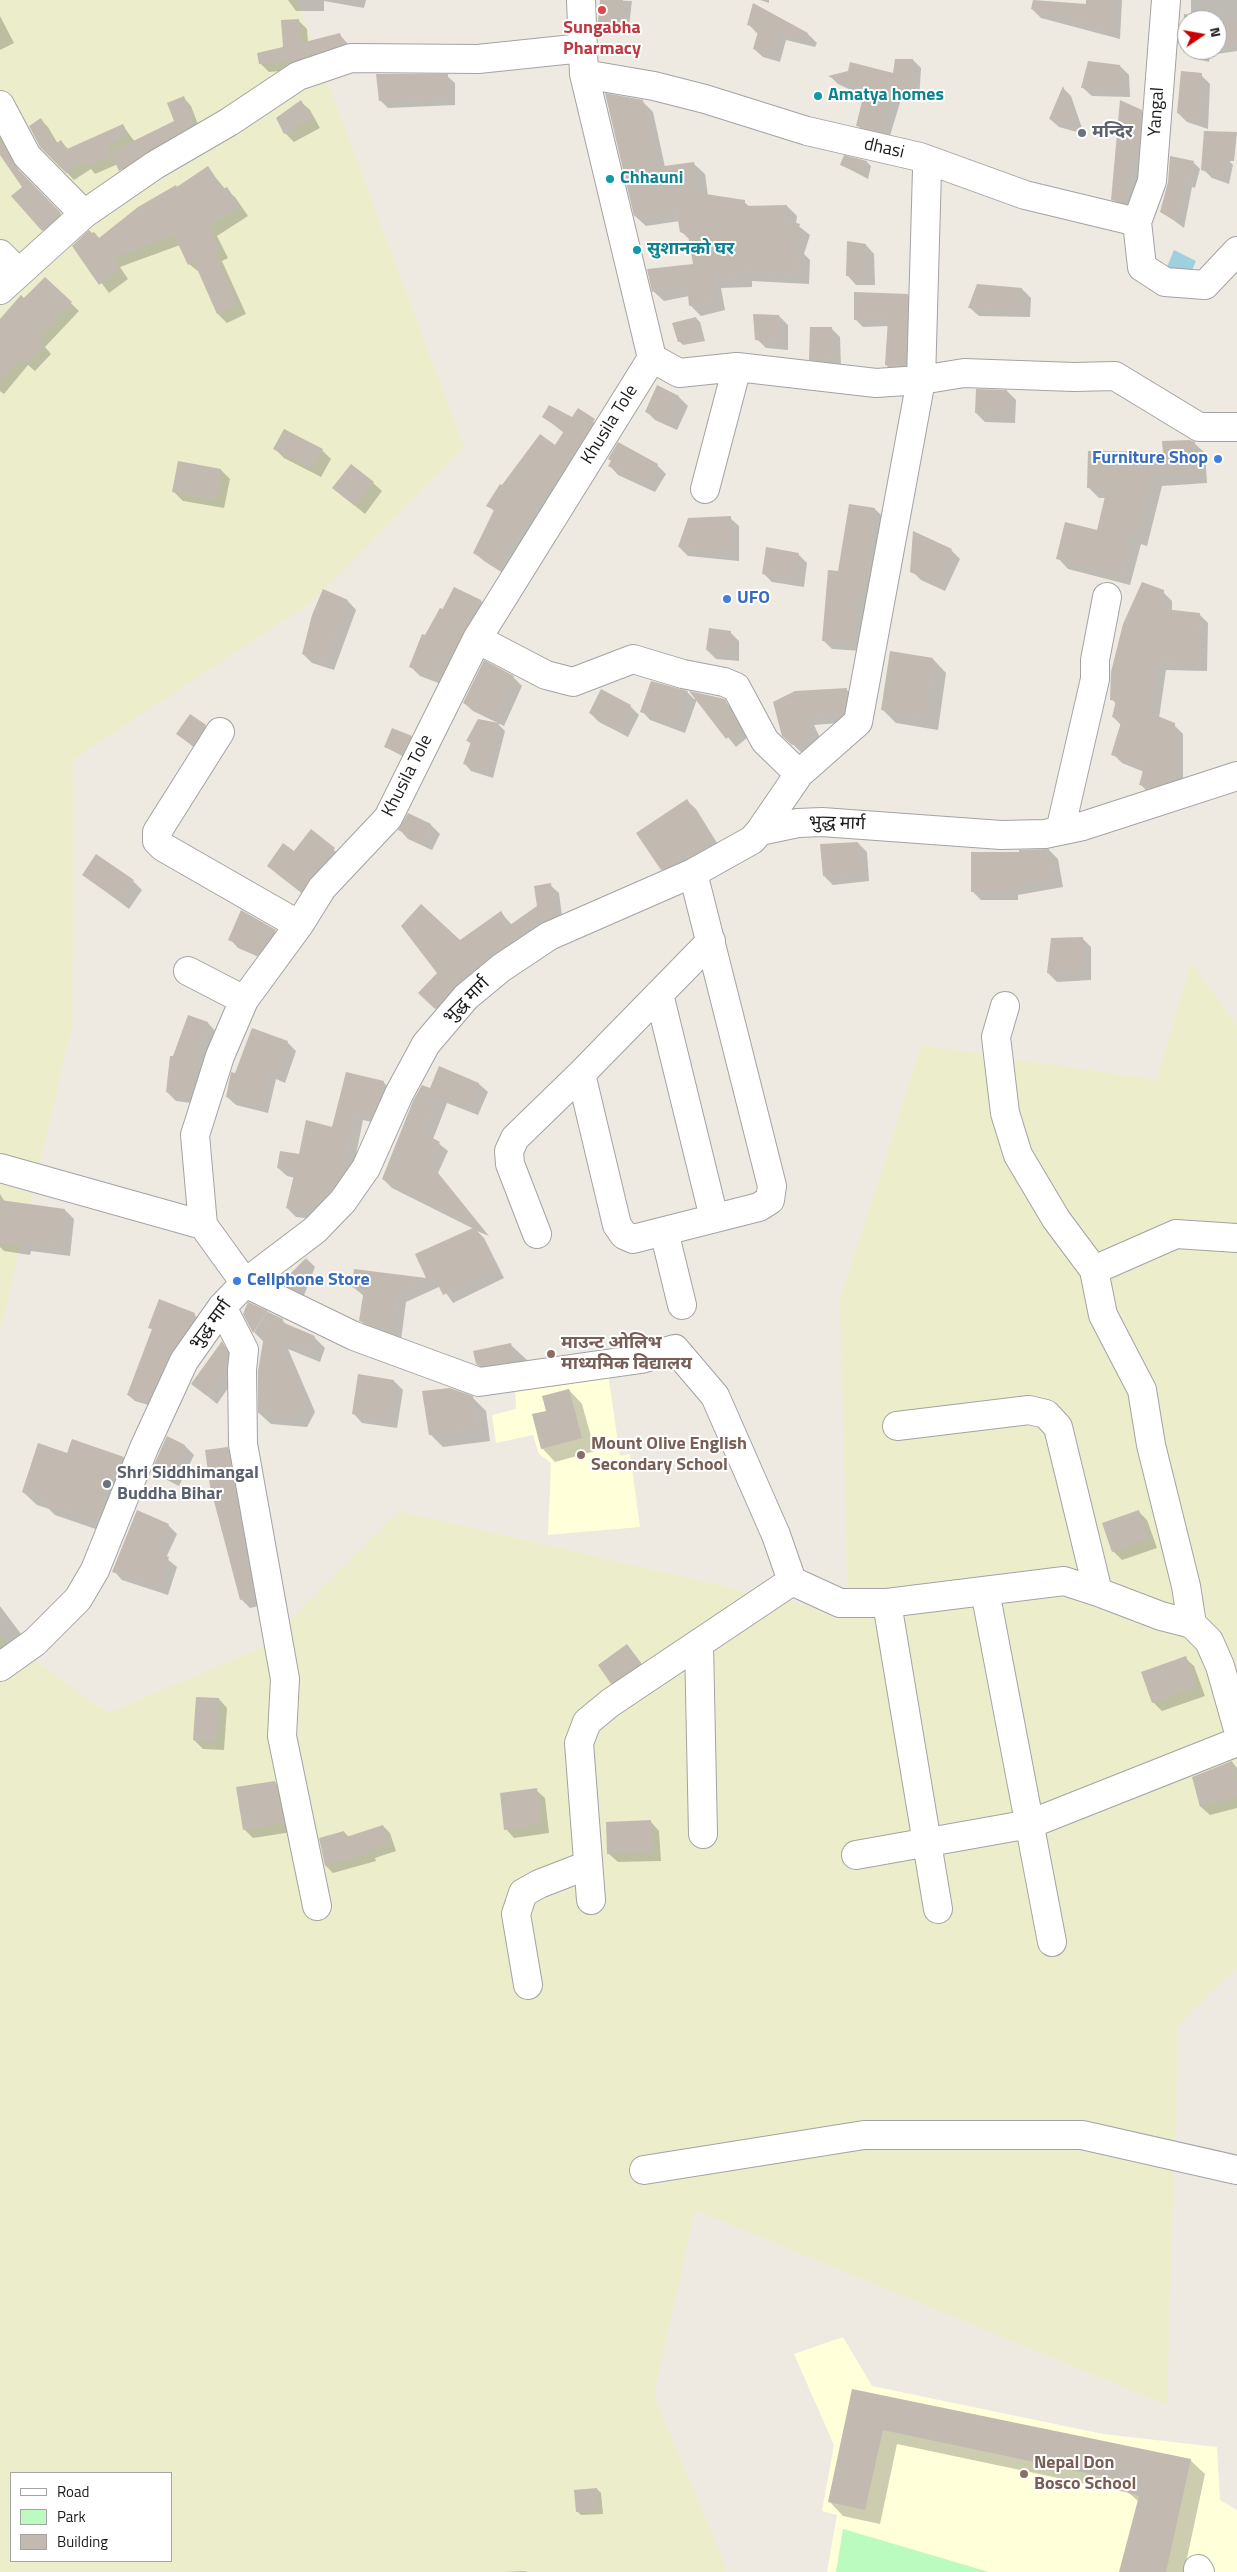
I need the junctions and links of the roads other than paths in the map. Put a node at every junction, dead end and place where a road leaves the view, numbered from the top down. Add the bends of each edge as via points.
1 (581, 0) edge
2 (1166, 0) edge
3 (583, 48) junction
4 (584, 74) junction
5 (0, 105) edge
6 (931, 161) junction
7 (84, 214) junction
8 (1137, 222) junction
9 (1237, 252) edge
10 (6, 272) edge
11 (652, 358) junction
12 (737, 366) junction
13 (921, 380) junction
14 (1237, 427) edge
15 (705, 488) dead end
16 (1107, 597) dead end
17 (477, 639) junction
18 (220, 732) dead end
19 (799, 774) junction
20 (1237, 776) edge
21 (760, 831) junction
22 (1060, 831) junction
23 (693, 873) junction
24 (299, 924) junction
25 (710, 941) junction
26 (188, 971) dead end
27 (659, 994) junction
28 (244, 1000) junction
29 (1005, 1006) dead end
30 (581, 1074) junction
31 (0, 1168) edge
32 (714, 1218) junction
33 (203, 1225) junction
34 (664, 1231) junction
35 (537, 1234) dead end
36 (1237, 1238) edge
37 (1094, 1270) junction
38 (245, 1283) junction
39 (682, 1305) dead end
40 (222, 1308) junction
41 (897, 1426) dead end
42 (792, 1581) junction
43 (985, 1591) junction
44 (1098, 1592) junction
45 (887, 1603) junction
46 (1192, 1624) junction
47 (699, 1644) junction
48 (0, 1667) edge
49 (1237, 1726) edge
50 (1237, 1742) edge
51 (1030, 1824) junction
52 (703, 1834) dead end
53 (929, 1842) junction
54 (856, 1855) dead end
55 (588, 1866) junction
56 (591, 1900) dead end
57 (317, 1906) dead end
58 (938, 1909) dead end
59 (1052, 1942) dead end
60 (528, 1985) dead end
61 (644, 2170) dead end
62 (1237, 2170) edge

1 - 3 street
2 - 8 street, Yangal via 1152,181
3 - 4 street
3 - 7 street via 478,59 351,58 298,76 229,122 155,165
4 - 6 street, dhasi via 704,99 807,131
4 - 11 street
5 - 7 street via 27,156
6 - 8 street, dhasi via 1025,196
6 - 13 street via 927,170
7 - 10 street
8 - 9 street via 1142,267 1165,282 1205,285
11 - 12 street via 679,373
11 - 17 street, Khusila Tole
12 - 13 street via 876,383
12 - 15 street
13 - 14 street via 964,373 1115,376 1199,426
13 - 19 street via 858,722
16 - 22 street via 1095,660 1095,679
17 - 19 street via 546,675 573,682 632,659 736,687 765,741
17 - 24 street, Khusila Tole via 388,818 322,888
18 - 24 street via 157,832 157,841
19 - 21 street
20 - 22 street, भुद्ध मार्ग
21 - 22 street, भुद्ध मार्ग via 822,822 1001,835
21 - 23 street, भुद्ध मार्ग via 752,840
23 - 25 street
23 - 38 street, भुद्ध मार्ग via 549,936 466,998 426,1044 399,1094 366,1168 343,1201 315,1230
24 - 28 street, Khusila Tole
25 - 27 street
25 - 32 street via 772,1186 770,1200 759,1207
26 - 28 street
27 - 30 street
27 - 32 street
28 - 33 street, Khusila Tole via 220,1056 195,1135
29 - 37 street via 996,1037 1004,1113 1018,1155 1056,1219
30 - 34 street via 617,1225 624,1235 633,1239
30 - 35 street via 515,1138 509,1151 510,1164
31 - 33 street
32 - 34 street
33 - 38 street
34 - 39 street
36 - 37 street via 1176,1234
37 - 46 street via 1103,1315 1142,1390 1151,1446 1186,1586
38 - 40 street, भुद्ध मार्ग
38 - 42 street via 354,1336 478,1382 642,1359 675,1349 716,1396 776,1535
40 - 48 street, भुद्ध मार्ग via 184,1361 144,1448 95,1570 78,1599 35,1642
40 - 57 street via 244,1350 243,1444 284,1671 282,1736
41 - 44 street via 1029,1410 1046,1414 1058,1427
42 - 45 street via 840,1603
42 - 47 street
43 - 44 street via 1064,1581
43 - 45 street
43 - 51 street
44 - 46 street
45 - 53 street
46 - 49 street via 1209,1641 1220,1666
47 - 52 street
47 - 55 street via 587,1722 579,1743
50 - 51 street
51 - 53 street
51 - 59 street
53 - 54 street
53 - 58 street
55 - 56 street
55 - 60 street via 522,1893 516,1914
61 - 62 street via 864,2135 1082,2135

